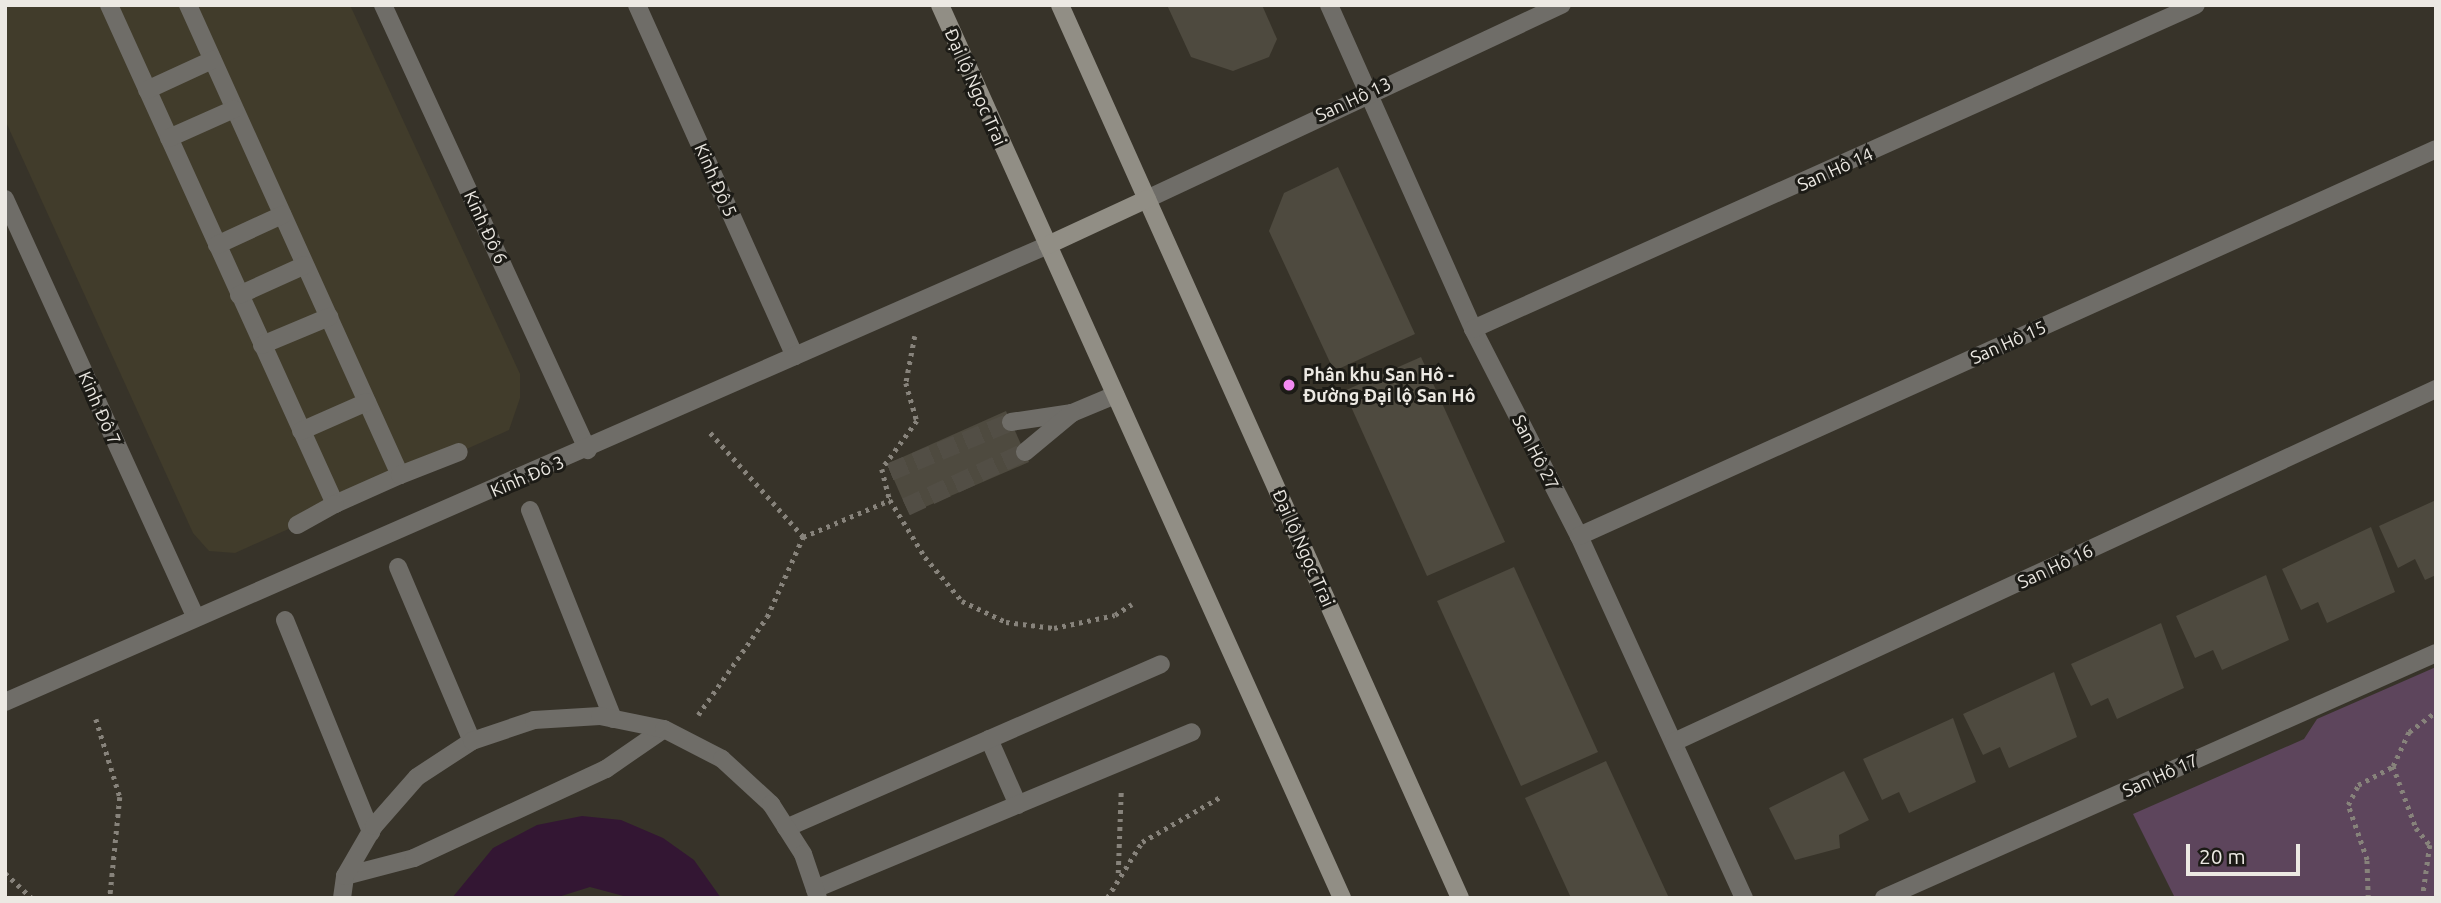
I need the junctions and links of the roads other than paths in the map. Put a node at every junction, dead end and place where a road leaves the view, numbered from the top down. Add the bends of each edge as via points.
1 (188, 5) edge
2 (383, 5) edge
3 (637, 5) edge
4 (940, 5) edge
5 (1060, 5) edge
6 (1329, 5) edge
7 (1562, 5) edge
8 (2196, 5) edge
9 (111, 6) edge
10 (212, 60) junction
11 (147, 90) junction
12 (1368, 91) junction
13 (234, 108) junction
14 (169, 138) junction
15 (2436, 149) edge
16 (1146, 199) junction
17 (5, 200) edge
18 (282, 215) junction
19 (217, 245) junction
20 (1048, 245) junction
21 (305, 265) junction
22 (239, 295) junction
23 (329, 317) junction
24 (1473, 329) junction
25 (262, 345) junction
26 (795, 356) junction
27 (2436, 389) edge
28 (1115, 395) junction
29 (367, 402) junction
30 (1072, 413) junction
31 (1011, 422) tunnel mouth
32 (301, 431) junction
33 (588, 450) junction
34 (459, 452) dead end
35 (1025, 452) tunnel mouth
36 (400, 475) junction
37 (335, 504) junction
38 (530, 510) dead end
39 (297, 525) dead end
40 (1579, 536) junction
41 (398, 567) dead end
42 (195, 616) junction
43 (285, 620) dead end
44 (2436, 653) edge
45 (1161, 664) dead end
46 (5, 702) edge
47 (613, 719) junction
48 (664, 729) junction
49 (1192, 732) dead end
50 (989, 739) junction
51 (472, 741) junction
52 (1674, 743) junction
53 (1017, 805) junction
54 (786, 828) junction
55 (371, 832) junction
56 (345, 876) junction
57 (817, 893) edge
58 (342, 898) edge
59 (1342, 898) edge
60 (1460, 898) edge
61 (1744, 898) edge
62 (1884, 898) edge

1 - 10 street
2 - 33 street, Kinh Đô 6
3 - 26 street, Kinh Đô 5
4 - 20 main road, Đại lộ Ngọc Trai
5 - 16 main road, Đại lộ Ngọc Trai
6 - 12 street, San Hô 27
7 - 12 street, San Hô 13
8 - 24 street, San Hô 14
9 - 11 street
10 - 11 street
10 - 13 street
11 - 14 street
12 - 16 street, San Hô 13
12 - 24 street, San Hô 27
13 - 14 street
13 - 18 street
14 - 19 street
15 - 40 street, San Hô 15
16 - 20 main road
16 - 60 main road, Đại lộ Ngọc Trai
17 - 42 street, Kinh Đô 7
18 - 19 street
18 - 21 street
19 - 22 street
20 - 26 street, Kinh Đô 3
20 - 28 main road, Đại lộ Ngọc Trai
21 - 22 street
21 - 23 street
22 - 25 street
23 - 25 street
23 - 29 street
24 - 40 street, San Hô 27
25 - 32 street
26 - 33 street, Kinh Đô 3
27 - 52 street, San Hô 16
28 - 30 street
28 - 59 main road, Đại lộ Ngọc Trai
29 - 32 street
29 - 36 street
30 - 31 street
30 - 35 street
32 - 37 street
33 - 42 street, Kinh Đô 3
34 - 36 street
36 - 37 street
37 - 39 street
38 - 47 street
40 - 52 street, San Hô 27
41 - 51 street
42 - 46 street, Kinh Đô 3
43 - 55 street
44 - 62 street, San Hô 17
45 - 50 street
47 - 48 street
47 - 51 street via 534,720
48 - 54 street via 722,759 771,804
48 - 56 street via 606,769 414,858
49 - 53 street
50 - 53 street
50 - 54 street
51 - 55 street via 417,777
52 - 61 street, San Hô 27
53 - 57 street
54 - 57 street
55 - 56 street
56 - 58 street

